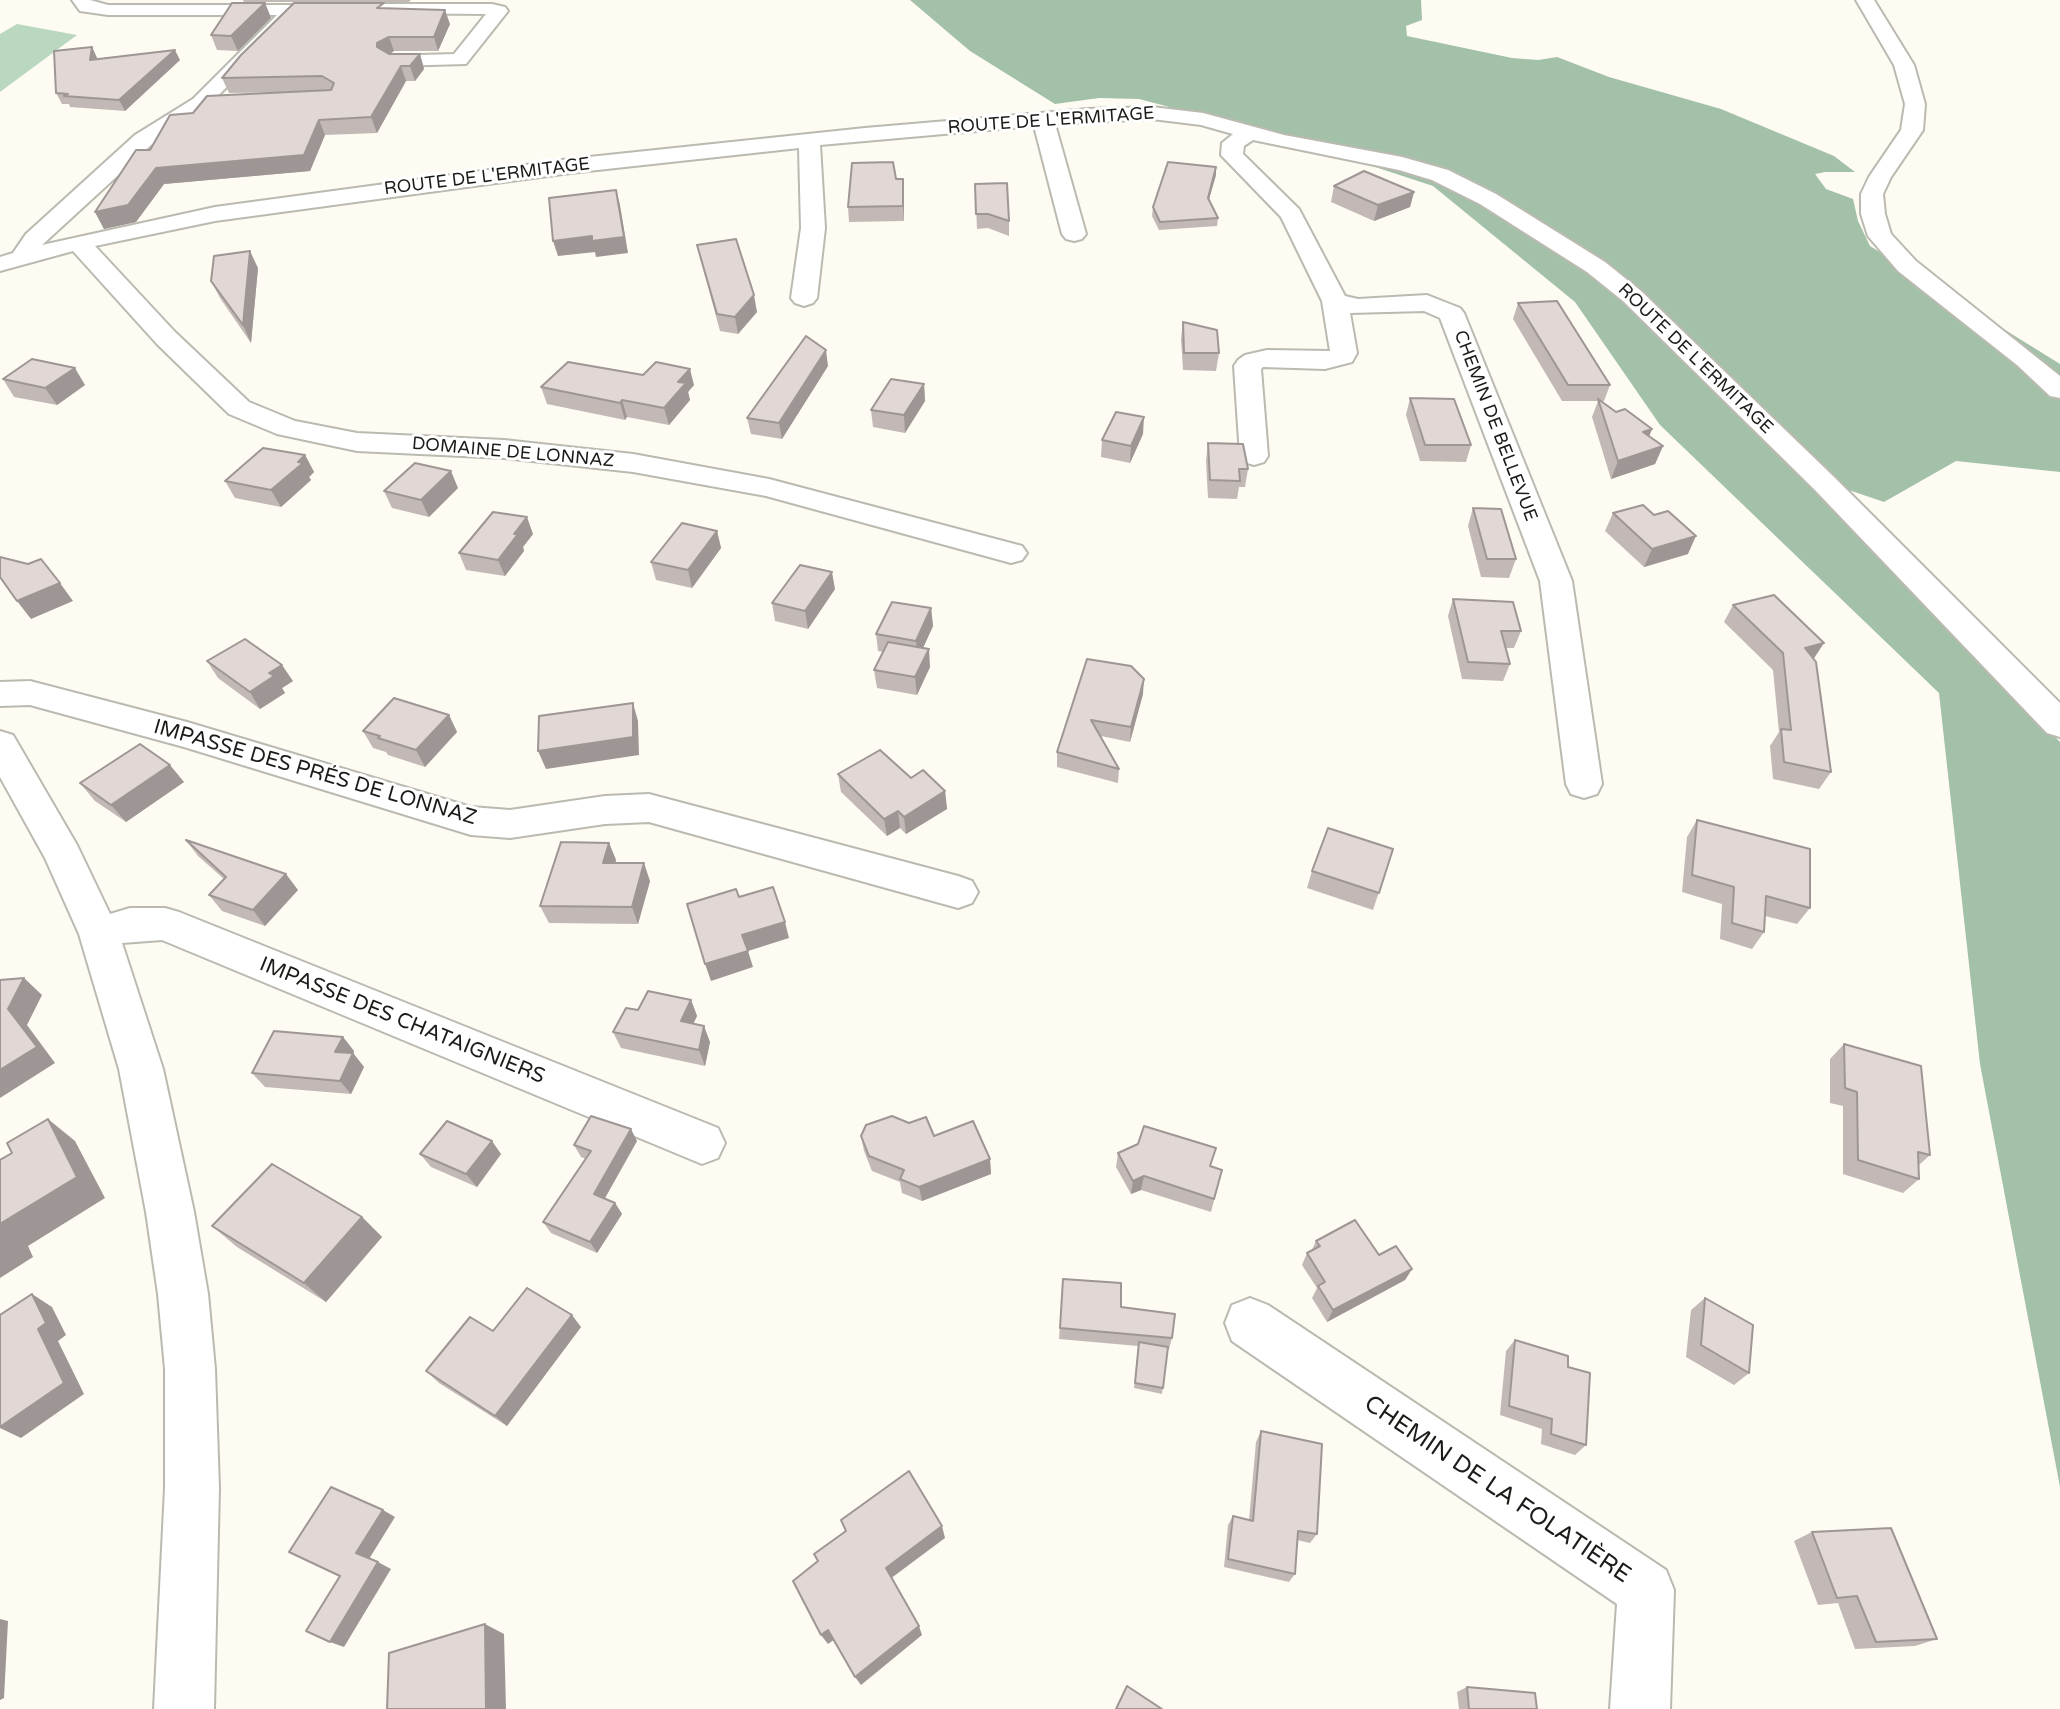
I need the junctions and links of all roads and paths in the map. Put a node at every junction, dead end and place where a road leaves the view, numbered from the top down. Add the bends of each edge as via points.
1 (81, 0) edge
2 (1865, 0) edge
3 (357, 9) edge
4 (394, 60) edge
5 (200, 103) junction
6 (225, 103) edge
7 (1037, 119) junction
8 (1251, 132) junction
9 (809, 140) junction
10 (1065, 231) dead end
11 (81, 242) junction
12 (11, 260) edge
13 (804, 298) dead end
14 (1335, 301) junction
15 (2060, 390) edge
16 (1254, 456) dead end
17 (1012, 553) dead end
18 (0, 694) edge
19 (2060, 724) edge
20 (0, 744) edge
21 (1584, 784) dead end
22 (958, 892) dead end
23 (99, 933) junction
24 (702, 1143) dead end
25 (1250, 1323) dead end
26 (184, 1709) edge
27 (1640, 1709) edge

1 - 5 street via 90,8 115,10 299,10
2 - 15 street via 1904,65 1915,104 1912,131 1875,186 1875,226 1907,266
3 - 4 street via 499,11 459,60
5 - 6 street
5 - 12 street via 143,140
7 - 8 street, ROUTE DE L'ERMITAGE via 1165,114
7 - 9 street, ROUTE DE L'ERMITAGE
7 - 10 street
8 - 14 street via 1233,143 1232,155 1291,214
8 - 19 street, ROUTE DE L'ERMITAGE via 1402,164 1458,182 1615,281 1824,483
9 - 11 street, ROUTE DE L'ERMITAGE via 259,207
9 - 13 street via 813,228
11 - 12 street, ROUTE DE L'ERMITAGE
11 - 17 street, DOMAINE DE LONNAZ via 166,338 239,408 287,428 357,442 505,449 633,463 769,488
14 - 16 street via 1343,356 1325,361 1267,358 1247,366
14 - 21 street, CHEMIN DE BELLEVUE via 1357,307 1427,303 1451,313 1556,581
18 - 22 street, IMPASSE DES PRÉS DE LONNAZ via 30,693 187,734 471,821 510,824 649,808
20 - 23 street via 63,856
23 - 24 street, IMPASSE DES CHATAIGNIERS via 142,922 164,924
23 - 26 street via 141,1069 183,1294 190,1369 192,1488
25 - 27 street, CHEMIN DE LA FOLATIÈRE via 1646,1590

